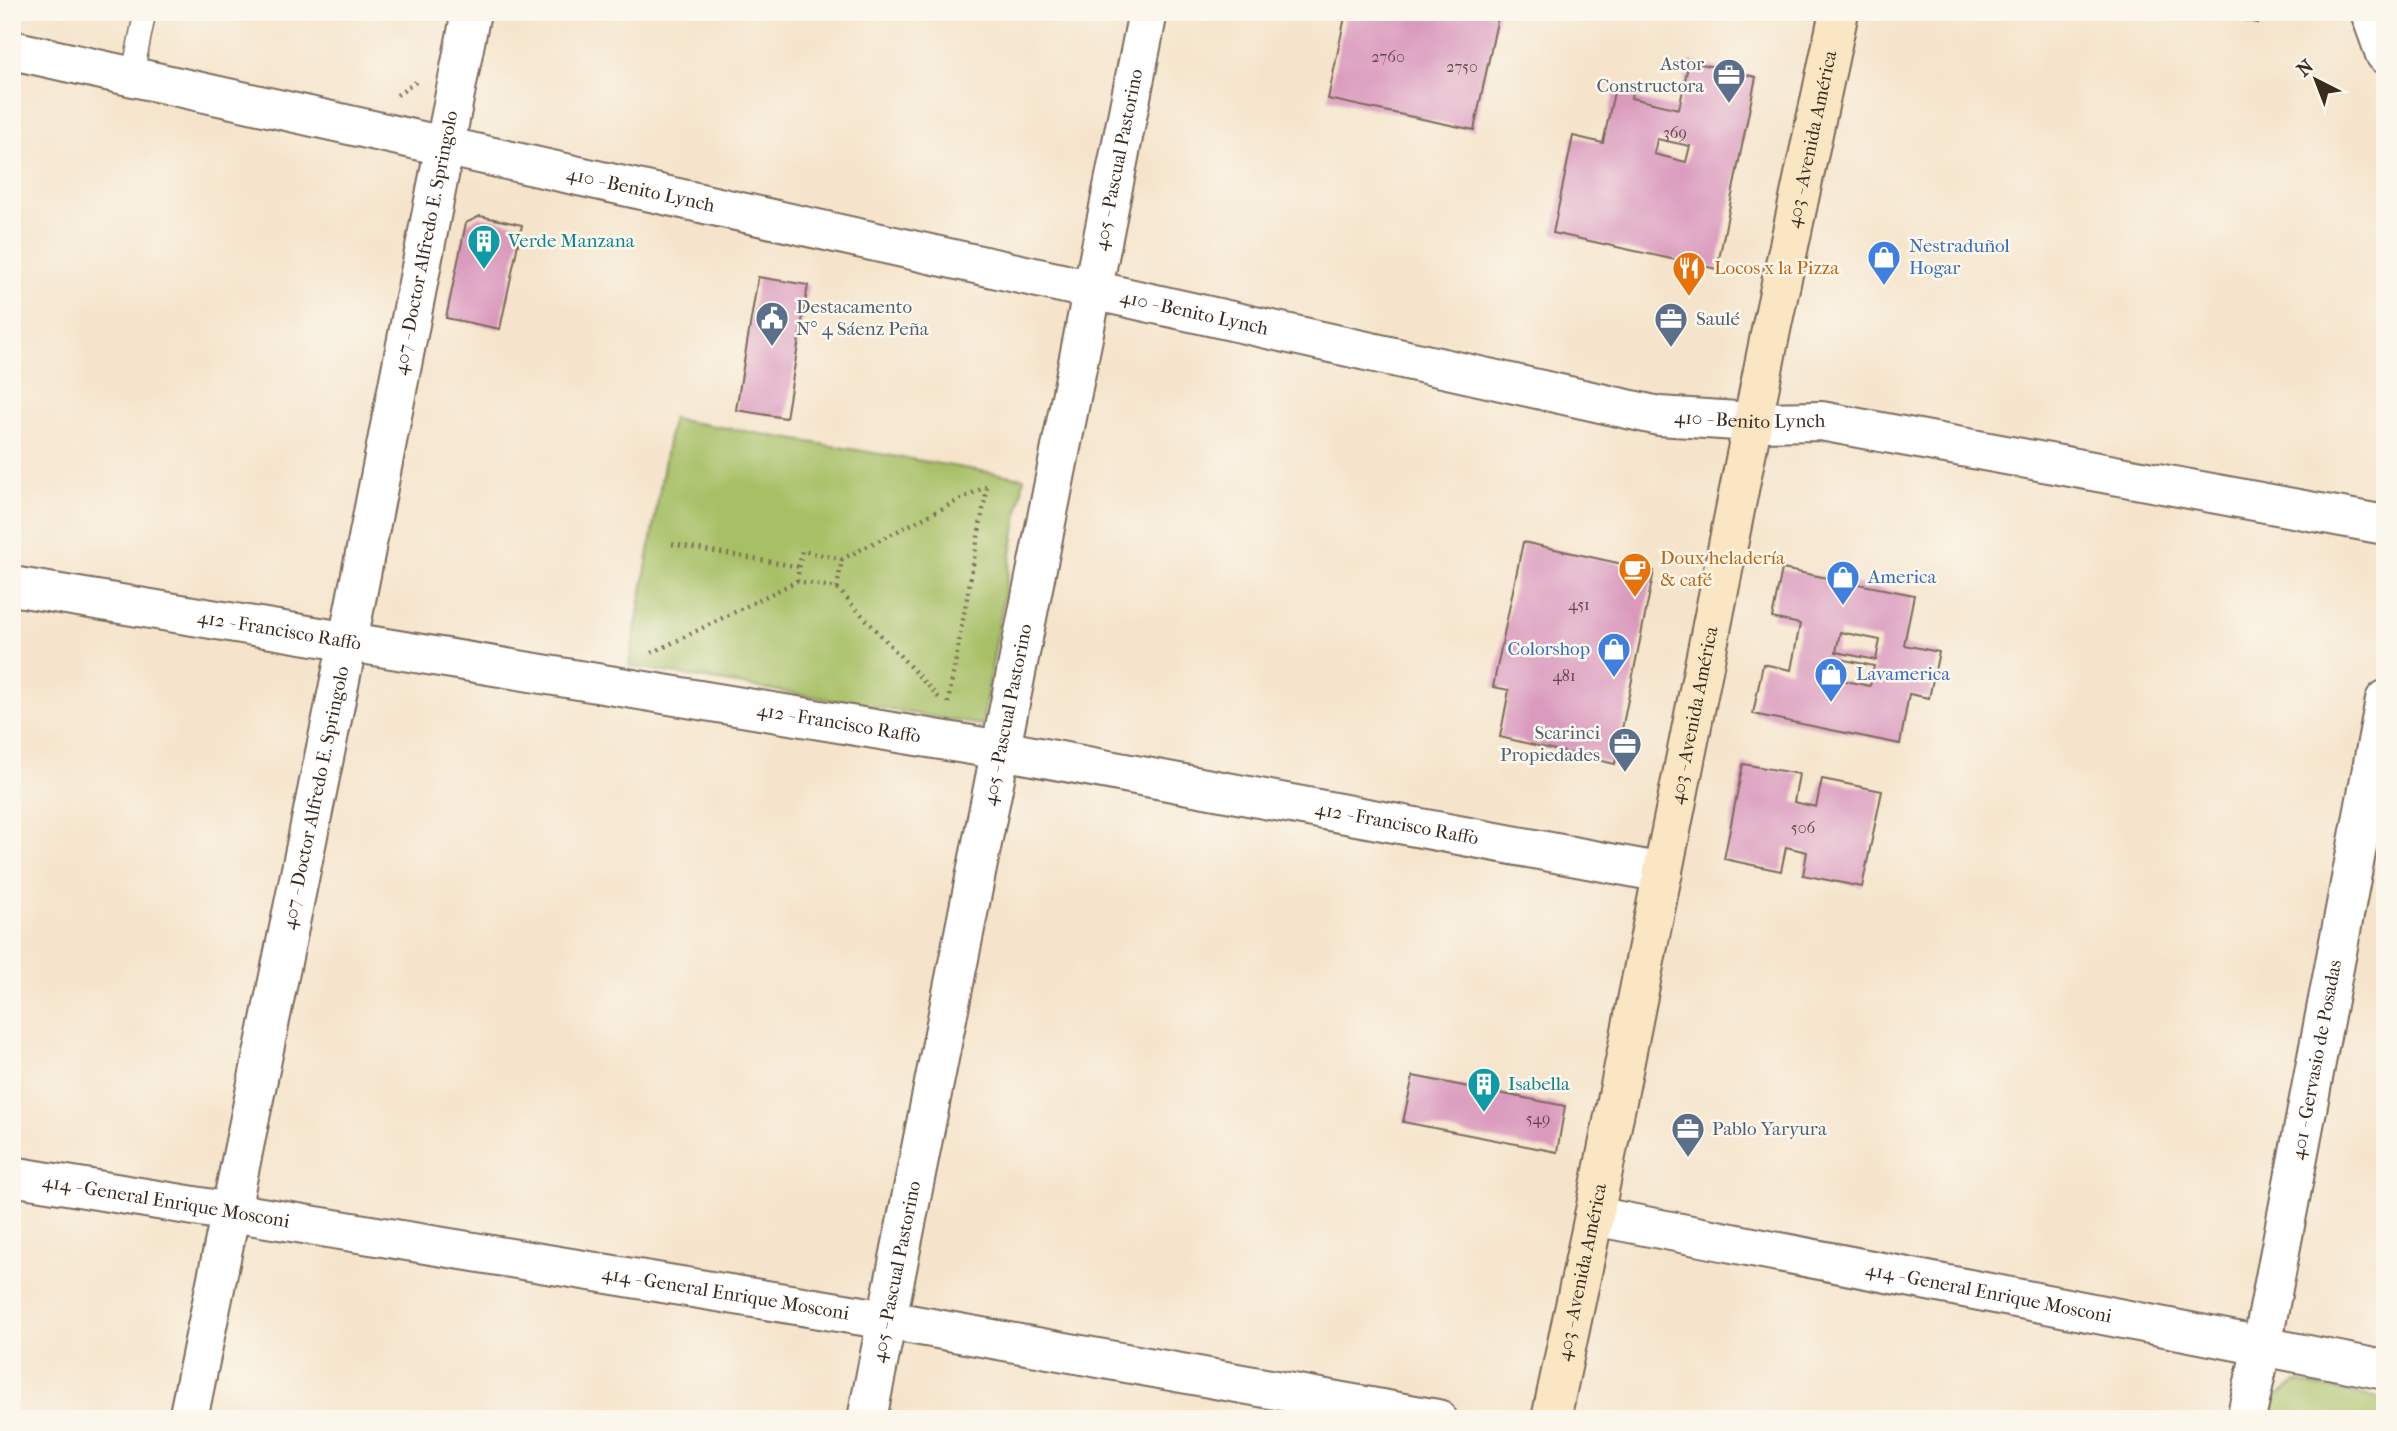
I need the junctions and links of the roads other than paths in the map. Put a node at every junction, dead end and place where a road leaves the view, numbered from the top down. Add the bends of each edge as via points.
1 (145, 12) edge
2 (471, 12) edge
3 (1147, 12) edge
4 (1839, 12) edge
5 (2370, 12) edge
6 (12, 50) edge
7 (2385, 54) edge
8 (132, 76) junction
9 (444, 146) junction
10 (1092, 288) junction
11 (1753, 422) junction
12 (2385, 526) edge
13 (12, 586) edge
14 (348, 641) junction
15 (2385, 700) edge
16 (1001, 750) junction
17 (1663, 873) junction
18 (12, 1176) edge
19 (229, 1212) junction
20 (1594, 1216) junction
21 (887, 1320) junction
22 (2262, 1346) junction
23 (2385, 1370) edge
24 (188, 1419) edge
25 (867, 1419) edge
26 (1437, 1419) edge
27 (1551, 1419) edge
28 (2246, 1419) edge

1 - 8 lane
2 - 9 street, 407 - Doctor Alfredo E. Springolo
3 - 10 street, 405 - Pascual Pastorino
4 - 11 main road, 403 - Avenida América
5 - 7 street
6 - 8 street, 410 - Benito Lynch
8 - 9 street, 410 - Benito Lynch
9 - 10 street, 410 - Benito Lynch
9 - 14 street, 407 - Doctor Alfredo E. Springolo
10 - 11 street, 410 - Benito Lynch via 1659,416
10 - 16 street, 405 - Pascual Pastorino
11 - 12 street, 410 - Benito Lynch via 1821,421
11 - 17 main road, 403 - Avenida América
13 - 14 street, 412 - Francisco Raffo
14 - 16 street, 412 - Francisco Raffo
14 - 19 street, 407 - Doctor Alfredo E. Springolo
15 - 22 street, 401 - Gervasio de Posadas
16 - 17 street, 412 - Francisco Raffo
16 - 21 street, 405 - Pascual Pastorino
17 - 20 main road, 403 - Avenida América
18 - 19 street, 414 - General Enrique Mosconi
19 - 21 street, 414 - General Enrique Mosconi
19 - 24 street, 407 - Doctor Alfredo E. Springolo
20 - 22 street, 414 - General Enrique Mosconi
20 - 27 main road, 403 - Avenida América
21 - 25 street, 405 - Pascual Pastorino
21 - 26 street, 414 - General Enrique Mosconi
22 - 23 street, 414 - General Enrique Mosconi
22 - 28 street, 401 - Gervasio de Posadas

